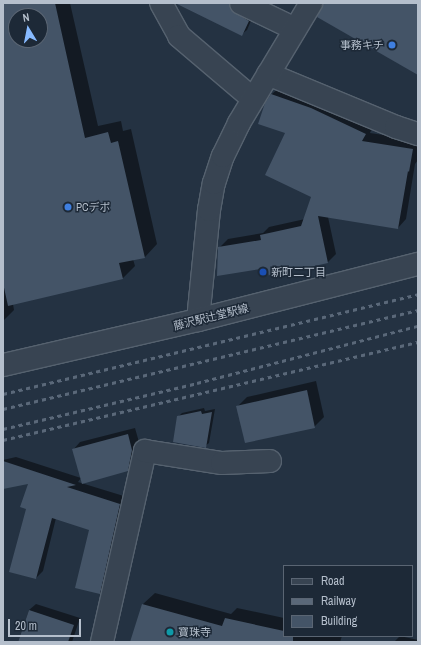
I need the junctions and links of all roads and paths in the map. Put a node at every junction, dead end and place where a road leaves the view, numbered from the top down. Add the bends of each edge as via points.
1 (161, 3) edge
2 (241, 3) edge
3 (311, 3) edge
4 (295, 29) junction
5 (268, 74) junction
6 (253, 100) junction
7 (418, 134) edge
8 (418, 264) edge
9 (198, 320) junction
10 (3, 365) edge
11 (270, 461) dead end
12 (102, 642) edge

1 - 6 street via 179,36
2 - 4 street
3 - 4 street
4 - 5 street
5 - 6 street
5 - 7 street
6 - 9 street via 223,156 214,183 205,242
8 - 9 street, 藤沢駅辻堂駅線
9 - 10 street, 藤沢駅辻堂駅線
11 - 12 street via 222,463 145,451

